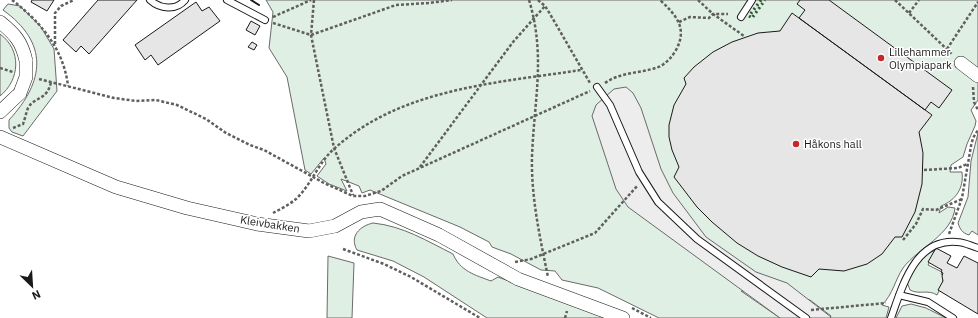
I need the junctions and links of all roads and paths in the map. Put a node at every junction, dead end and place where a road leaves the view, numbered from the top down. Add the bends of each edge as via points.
1 (12, 0) edge
2 (74, 0) edge
3 (150, 0) edge
4 (185, 0) edge
5 (227, 0) edge
6 (311, 0) edge
7 (314, 0) edge
8 (452, 0) edge
9 (530, 0) edge
10 (538, 0) edge
11 (660, 0) edge
12 (698, 0) edge
13 (752, 0) edge
14 (895, 0) edge
15 (919, 0) edge
16 (978, 2) edge
17 (545, 6) junction
18 (909, 13) junction
19 (713, 14) junction
20 (728, 14) dead end
21 (741, 17) dead end
22 (535, 18) junction
23 (265, 20) junction
24 (0, 22) edge
25 (679, 22) junction
26 (310, 35) junction
27 (744, 36) dead end
28 (55, 45) junction
29 (947, 49) junction
30 (961, 63) joint
31 (0, 68) edge
32 (581, 70) junction
33 (18, 73) dead end
34 (978, 75) edge
35 (539, 76) junction
36 (38, 78) dead end
37 (51, 82) junction
38 (483, 84) junction
39 (68, 86) junction
40 (597, 87) junction
41 (978, 110) edge
42 (0, 112) edge
43 (535, 115) junction
44 (11, 129) dead end
45 (978, 130) edge
46 (0, 137) edge
47 (334, 148) junction
48 (967, 164) junction
49 (419, 168) junction
50 (924, 170) dead end
51 (313, 177) junction
52 (643, 179) junction
53 (353, 196) junction
54 (962, 198) junction
55 (257, 224) junction
56 (903, 240) dead end
57 (946, 242) junction
58 (978, 248) edge
59 (343, 249) dead end
60 (543, 254) junction
61 (512, 262) dead end
62 (550, 291) junction
63 (899, 295) junction
64 (897, 302) junction
65 (798, 312) junction
66 (480, 318) edge
67 (623, 318) edge
68 (806, 318) edge
69 (892, 318) edge
70 (954, 318) edge

1 - 28 path via 31,14
2 - 28 path via 61,6 55,13
3 - 4 lane via 156,5 170,8 181,5
5 - 23 lane
6 - 23 path
7 - 26 path
8 - 26 path via 396,5
9 - 22 path
10 - 17 path
11 - 25 path
12 - 19 path
13 - 21 lane
14 - 18 path
15 - 18 path
16 - 29 path
17 - 22 path
17 - 32 path
18 - 29 path
19 - 20 path
19 - 25 path via 709,18 690,17
19 - 27 path
22 - 35 path
22 - 38 path via 513,42
23 - 26 path
24 - 42 street, bridge via 23,46 26,61 26,77 20,93
25 - 40 path via 680,42 668,61 650,69 615,76
26 - 47 path
28 - 39 path via 67,72
29 - 30 path
30 - 34 street
31 - 33 path
32 - 35 path
32 - 40 path via 588,82
34 - 41 path via 972,91
35 - 38 path
35 - 43 path
36 - 37 path
37 - 39 path
37 - 44 path via 44,96 28,108 23,124
38 - 47 path via 403,105 358,130
38 - 49 path
39 - 51 path via 114,98 156,100 177,105
40 - 43 path
40 - 52 lane via 610,105
43 - 49 path
43 - 60 path via 532,158 535,215
45 - 48 path via 973,138
46 - 55 street, Kleivbakken via 116,187 187,208
47 - 51 path
47 - 53 path
48 - 50 path via 958,168
48 - 54 path
49 - 53 path via 381,191 365,196
51 - 53 path
51 - 55 path via 296,198
52 - 60 path via 595,233
52 - 65 lane via 658,202 697,239
54 - 56 path via 936,210 923,209 916,224
54 - 57 path
55 - 62 street, Kleivbakken via 309,231 335,226 361,212 380,209 439,235 518,279
57 - 58 lane via 959,242
57 - 63 lane via 935,245 912,266
59 - 66 path via 411,277
60 - 61 path
60 - 62 path
62 - 67 street, Kleivbakken
63 - 64 lane
63 - 70 lane via 928,302
64 - 65 path
64 - 69 lane
65 - 68 lane

